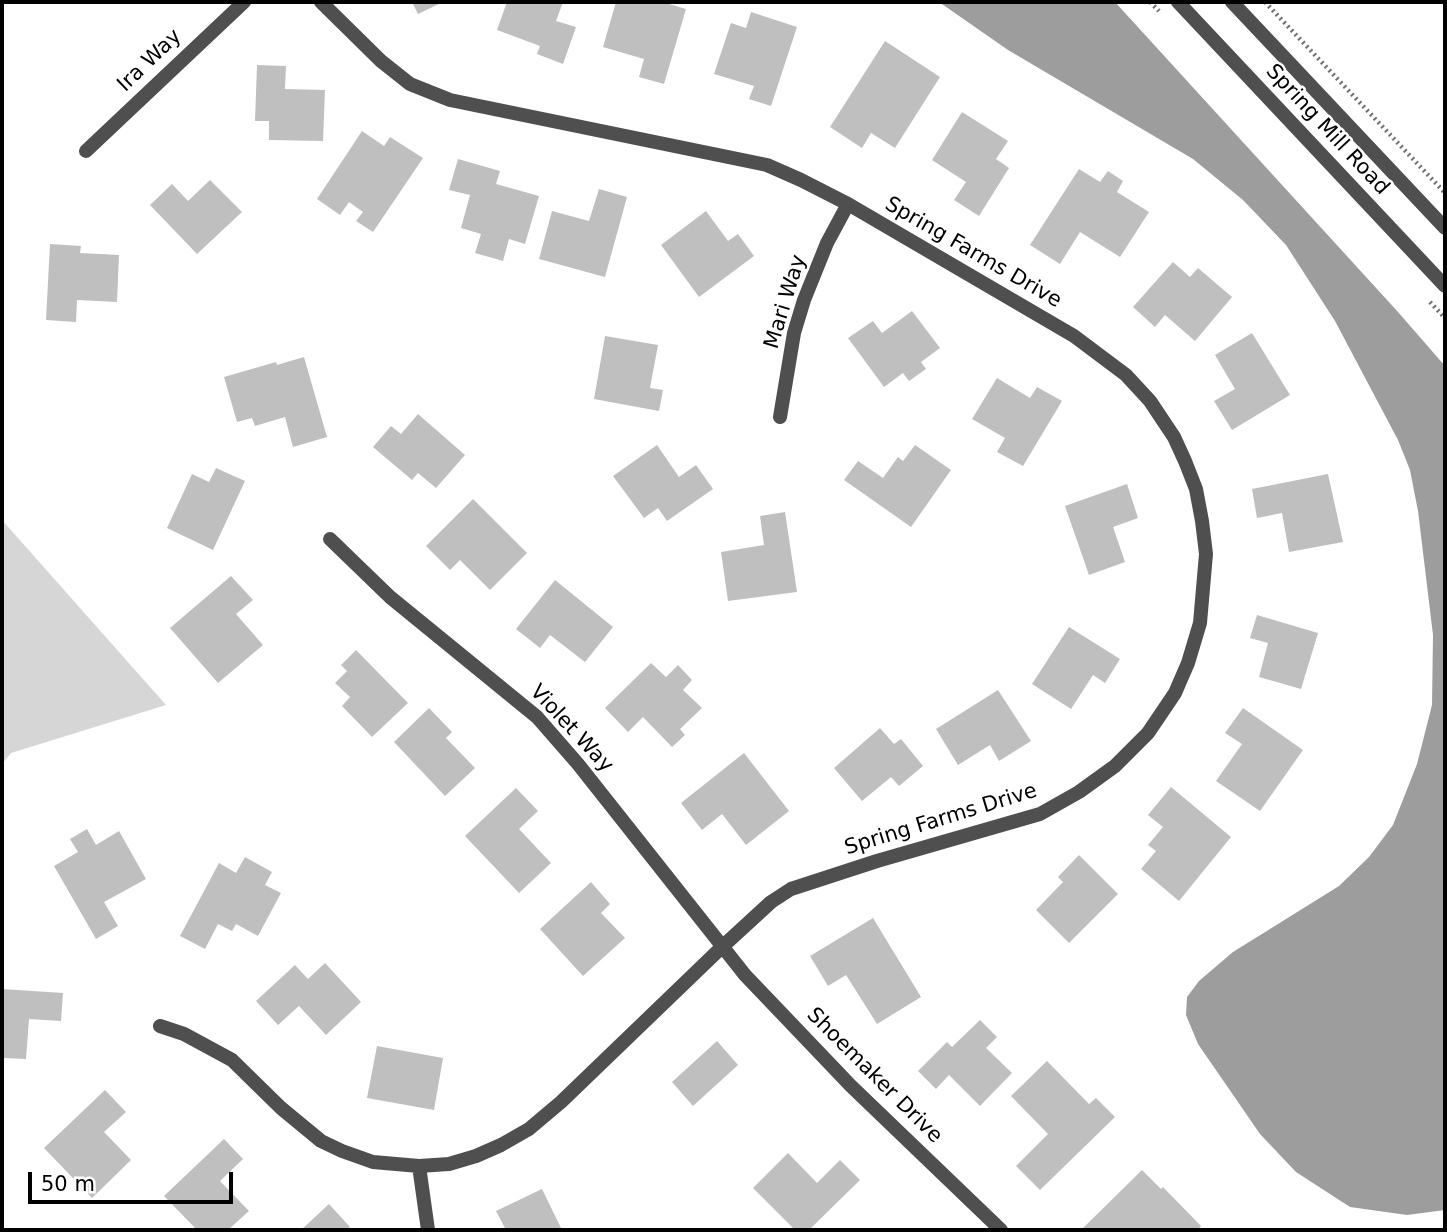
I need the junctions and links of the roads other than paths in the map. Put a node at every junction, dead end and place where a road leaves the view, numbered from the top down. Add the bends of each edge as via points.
1 (244, 2) edge
2 (321, 2) edge
3 (1178, 2) edge
4 (1232, 2) edge
5 (86, 151) dead end
6 (848, 204) junction
7 (1445, 228) edge
8 (1445, 286) edge
9 (780, 417) dead end
10 (330, 539) dead end
11 (722, 947) junction
12 (160, 1026) dead end
13 (419, 1166) junction
14 (428, 1230) edge
15 (1001, 1230) edge

1 - 5 street, Ira Way
2 - 6 street, Spring Farms Drive via 410,84 450,100 766,164
3 - 8 street, Spring Mill Road
4 - 7 street, Spring Mill Road
6 - 9 street, Mari Way via 804,300
6 - 11 street, Spring Farms Drive via 1074,336 1126,375 1150,401 1174,437 1196,489 1206,554 1200,623 1175,693 1148,733 1079,792 1040,814 792,889
10 - 11 street, Violet Way via 390,597 537,717
11 - 13 street, Spring Farms Drive via 529,1129 476,1156
11 - 15 street, Shoemaker Drive via 851,1086
12 - 13 street, Spring Farms Drive via 232,1060 321,1141 373,1162
13 - 14 street

